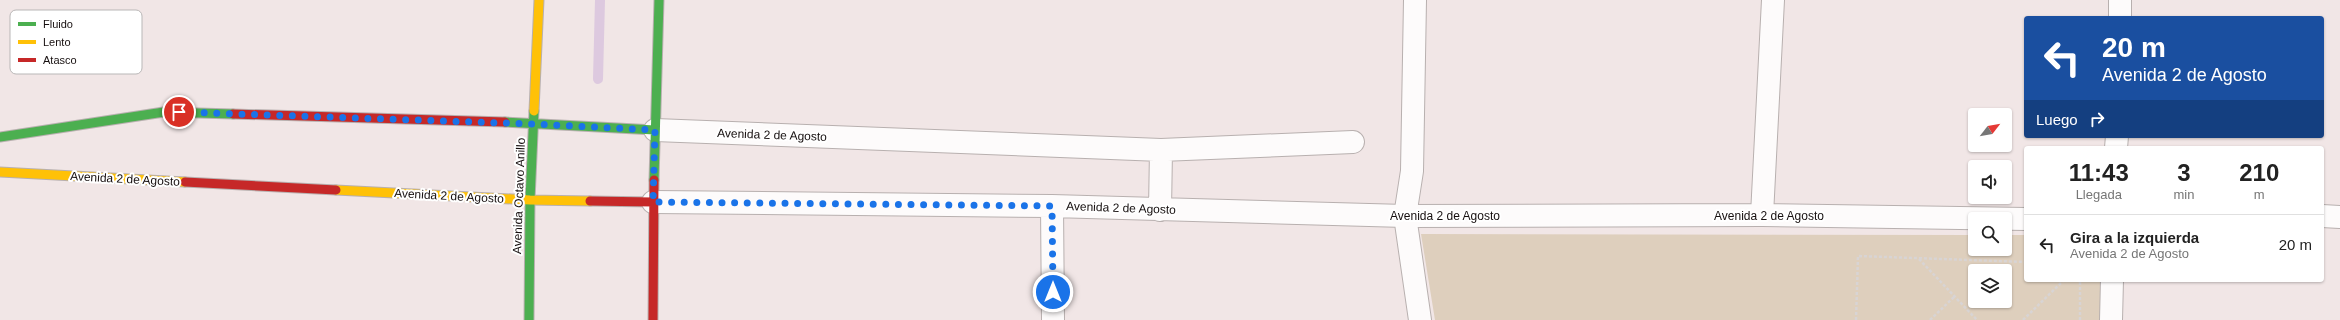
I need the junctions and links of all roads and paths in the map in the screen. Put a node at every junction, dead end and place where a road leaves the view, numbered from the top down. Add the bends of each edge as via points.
1 (538, 0) edge
2 (659, 0) edge
3 (1414, 0) edge
4 (1773, 0) edge
5 (2120, 0) edge
6 (2120, 16) edge
7 (533, 124) junction
8 (655, 130) junction
9 (0, 137) edge
10 (1353, 142) dead end
11 (1161, 150) junction
12 (0, 172) edge
13 (530, 200) junction
14 (653, 202) junction
15 (1052, 206) junction
16 (1160, 210) junction
17 (1762, 215) junction
18 (1405, 216) junction
19 (2324, 216) edge
20 (2340, 217) edge
21 (2024, 219) edge
22 (1919, 258) junction
23 (2024, 262) edge
24 (2062, 282) edge
25 (2080, 282) edge
26 (2112, 282) edge
27 (1954, 296) junction
28 (529, 320) edge
29 (653, 320) edge
30 (1053, 320) edge
31 (1420, 320) edge
32 (1856, 320) edge
33 (1930, 320) edge
34 (1977, 320) edge
35 (2023, 320) edge
36 (2080, 320) edge
37 (2111, 320) edge

1 - 7 street, Avenida Octavo Anillo
2 - 8 street
3 - 18 street via 1412,171
4 - 17 street
5 - 6 street
7 - 8 street, Avenida 2 de Agosto
7 - 9 street, Avenida 2 de Agosto via 164,112
7 - 13 street, Avenida Octavo Anillo
8 - 11 street, Avenida 2 de Agosto
8 - 14 street
10 - 11 street, Avenida 2 de Agosto
11 - 16 street
12 - 13 street, Avenida 2 de Agosto
13 - 14 street, Avenida 2 de Agosto
13 - 28 street, Avenida Octavo Anillo
14 - 15 street, Avenida 2 de Agosto
14 - 29 street
15 - 16 street, Avenida 2 de Agosto
15 - 30 street
16 - 18 street, Avenida 2 de Agosto
17 - 18 street, Avenida 2 de Agosto
17 - 21 street, Avenida 2 de Agosto
18 - 31 street
19 - 20 street
22 - 23 path
22 - 27 path
22 - 32 path via 1858,256
24 - 35 path
25 - 36 path
26 - 37 street
27 - 33 path
27 - 34 path

